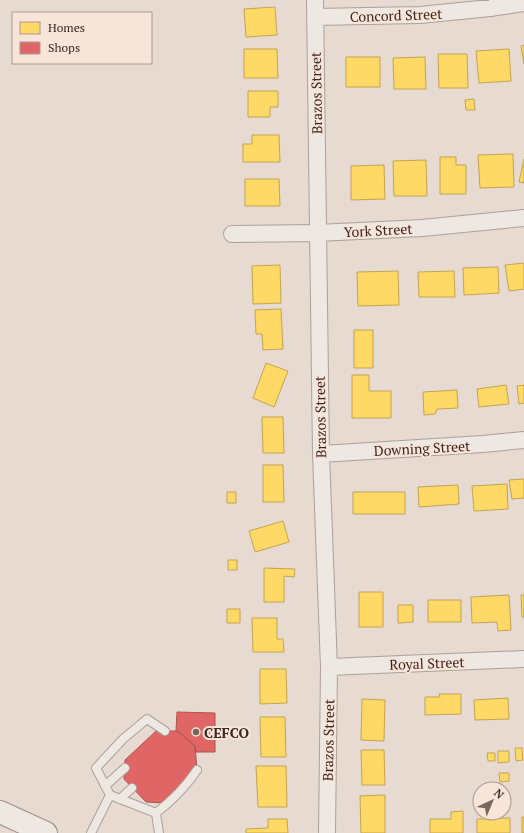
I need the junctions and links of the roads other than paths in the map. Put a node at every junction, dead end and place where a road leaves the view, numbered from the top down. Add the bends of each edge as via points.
1 (315, 0) edge
2 (524, 3) edge
3 (315, 18) junction
4 (524, 218) edge
5 (317, 233) junction
6 (232, 234) dead end
7 (524, 440) edge
8 (321, 454) junction
9 (524, 659) edge
10 (329, 667) junction
11 (165, 731) dead end
12 (125, 768) dead end
13 (197, 770) dead end
14 (105, 786) junction
15 (132, 788) dead end
16 (110, 795) junction
17 (120, 799) junction
18 (0, 812) edge
19 (156, 813) junction
20 (46, 833) edge
21 (91, 833) edge
22 (159, 833) edge
23 (327, 833) edge

1 - 3 street, Brazos Street
2 - 3 street, Concord Street via 420,15
3 - 5 street, Brazos Street
4 - 5 street, York Street via 422,228
5 - 6 street, York Street
5 - 8 street, Brazos Street
7 - 8 street, Downing Street
8 - 10 street, Brazos Street
9 - 10 street, Royal Street
10 - 23 street, Brazos Street
11 - 14 lane via 147,719 123,739 96,768
12 - 14 lane
13 - 19 lane via 175,798
14 - 16 lane
15 - 17 lane
16 - 17 lane
16 - 21 lane
17 - 19 lane
18 - 20 main road
19 - 22 lane

